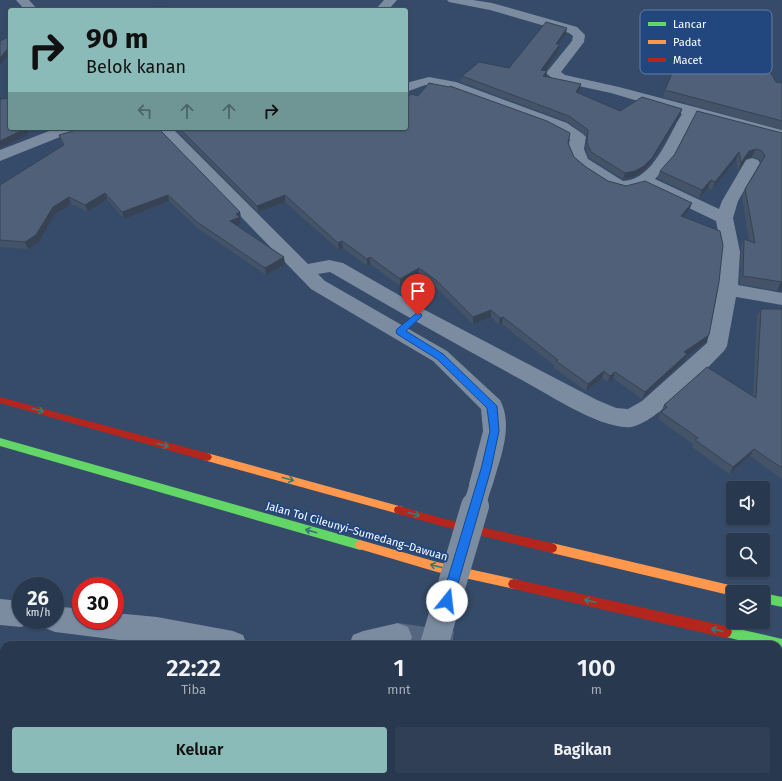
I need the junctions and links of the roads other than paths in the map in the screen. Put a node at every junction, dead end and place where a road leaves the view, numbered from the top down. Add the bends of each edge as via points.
1 (22, 0) edge
2 (391, 0) edge
3 (453, 0) edge
4 (30, 8) edge
5 (383, 8) edge
6 (408, 87) edge
7 (691, 111) junction
8 (65, 130) edge
9 (167, 130) edge
10 (782, 136) edge
11 (0, 156) edge
12 (752, 163) dead end
13 (643, 180) junction
14 (724, 218) junction
15 (306, 272) junction
16 (728, 289) junction
17 (782, 299) edge
18 (418, 315) junction
19 (400, 332) junction
20 (0, 400) edge
21 (0, 442) edge
22 (726, 589) edge
23 (770, 599) edge
24 (782, 602) edge
25 (0, 612) edge
26 (12, 613) edge
27 (64, 620) edge
28 (398, 637) tunnel mouth
29 (212, 641) edge
30 (380, 641) edge
31 (435, 641) edge
32 (764, 641) edge

1 - 4 street
2 - 5 street
3 - 7 street via 492,7 572,30 579,35 578,42 553,73 560,78
6 - 13 street via 431,80 454,85 541,118 578,137 578,157 587,166 620,185 629,186
7 - 10 street
7 - 13 street via 660,166
8 - 11 street
9 - 15 street
12 - 14 street via 730,201
13 - 14 street
14 - 16 street via 731,252
15 - 18 street via 330,265
15 - 19 street via 318,285
16 - 17 street
16 - 18 street via 717,346 650,407 631,418 614,417 588,406
18 - 19 street
19 - 31 street, bridge via 440,356 492,406 495,431
20 -> 22 highway via 445,523
32 -> 21 highway, Jalan Tol Cileunyi–Sumedang–Dawuan via 437,567
23 - 24 highway
25 - 26 street
27 - 29 street via 157,631
28 - 30 street

